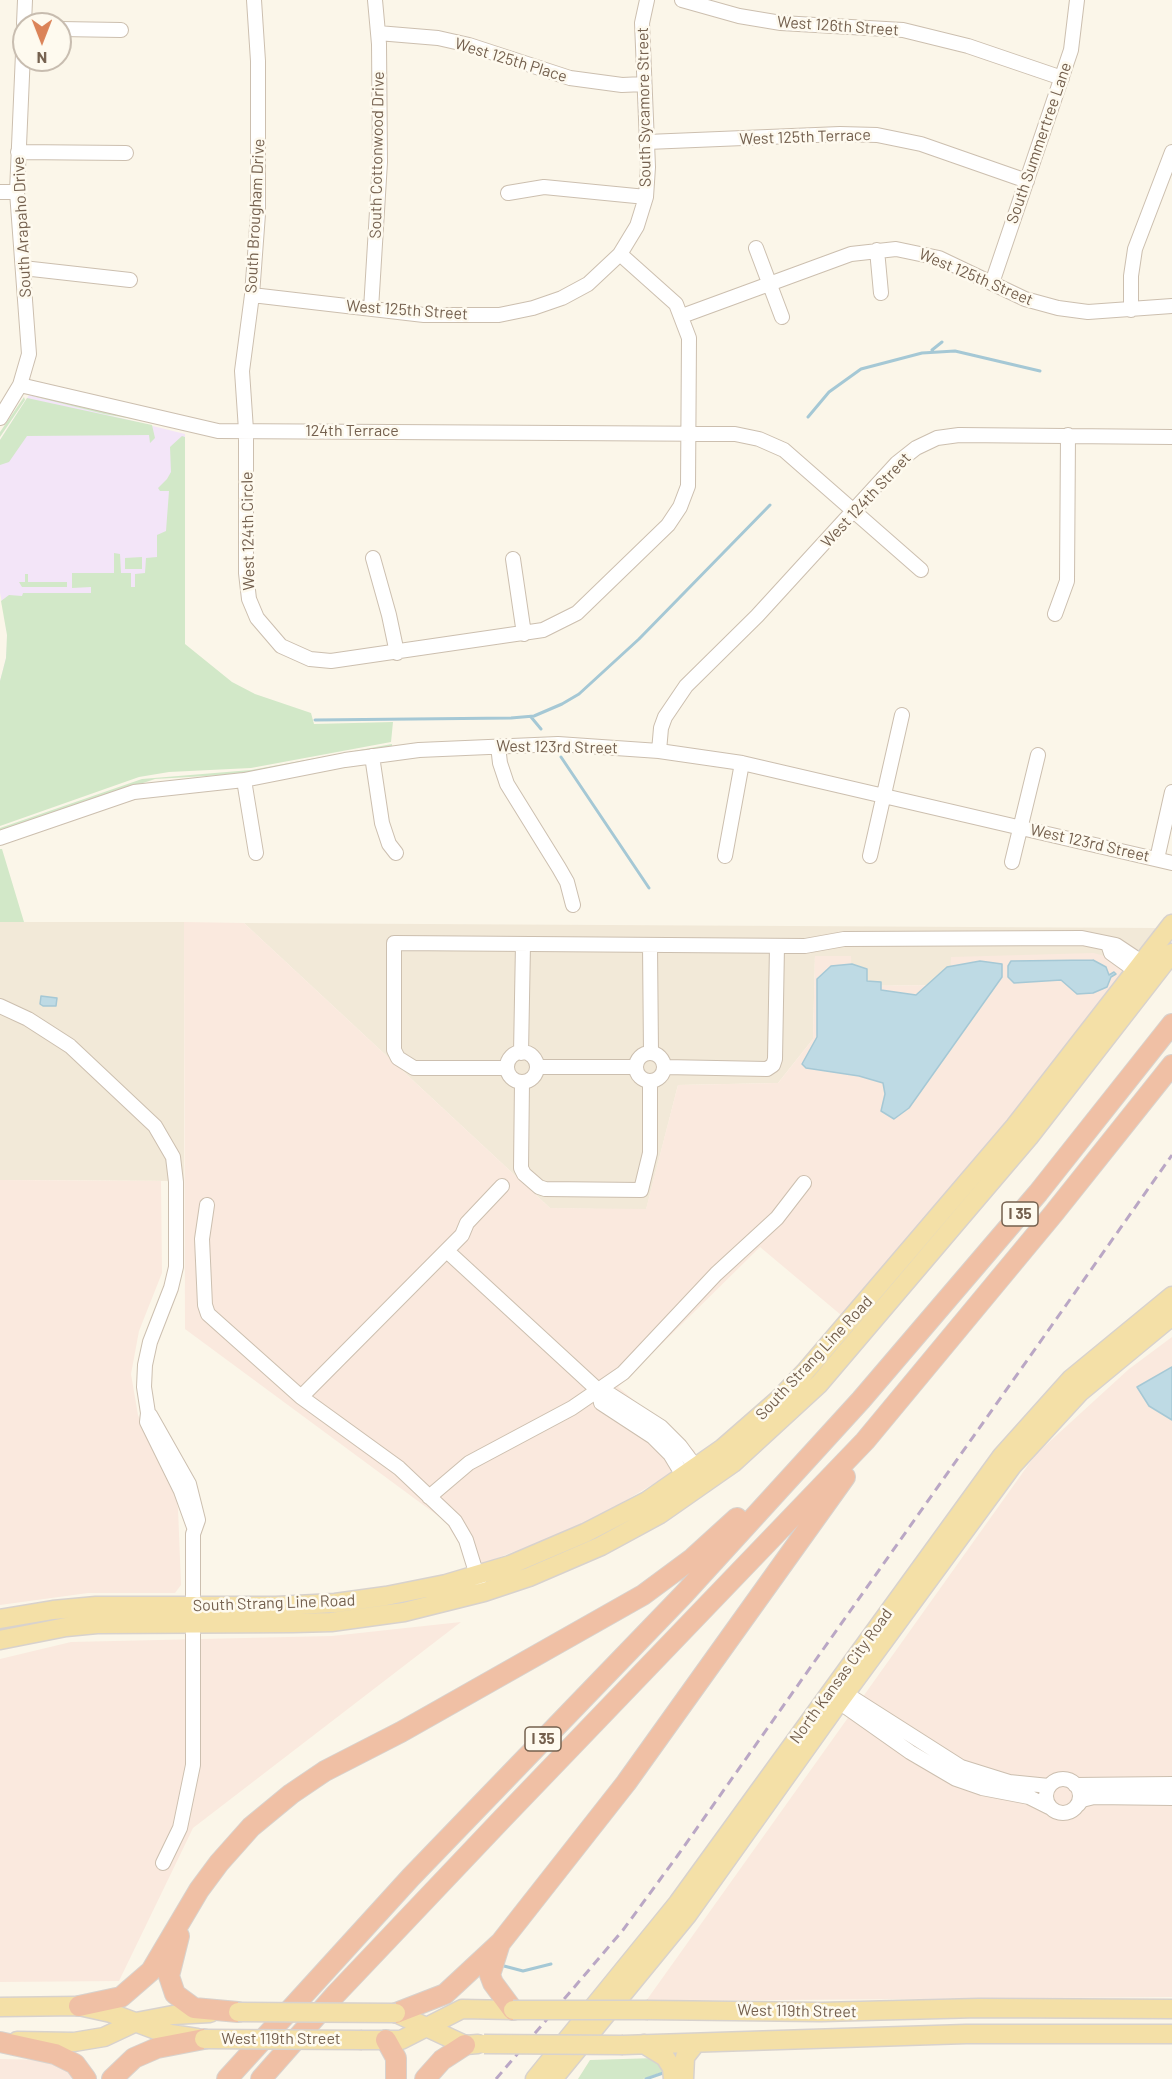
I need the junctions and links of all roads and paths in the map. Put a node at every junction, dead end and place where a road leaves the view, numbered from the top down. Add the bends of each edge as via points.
1 (255, 0) edge
2 (375, 0) edge
3 (647, 0) edge
4 (682, 0) edge
5 (1077, 0) edge
6 (72, 29) edge
7 (121, 30) dead end
8 (378, 33) junction
9 (22, 72) edge
10 (1062, 78) junction
11 (644, 84) junction
12 (647, 142) junction
13 (18, 152) junction
14 (1172, 152) edge
15 (126, 153) dead end
16 (1027, 181) junction
17 (1166, 184) edge
18 (0, 192) edge
19 (17, 192) junction
20 (508, 193) dead end
21 (646, 197) junction
22 (756, 248) dead end
23 (877, 250) junction
24 (620, 254) junction
25 (23, 268) junction
26 (130, 280) dead end
27 (769, 282) junction
28 (992, 283) junction
29 (881, 294) dead end
30 (252, 295) junction
31 (559, 299) joint
32 (1172, 306) edge
33 (371, 309) junction
34 (1131, 310) junction
35 (682, 316) junction
36 (782, 317) dead end
37 (20, 385) junction
38 (0, 418) edge
39 (246, 430) junction
40 (690, 433) junction
41 (1068, 435) junction
42 (1172, 437) edge
43 (854, 510) junction
44 (373, 558) dead end
45 (513, 559) dead end
46 (921, 570) dead end
47 (1056, 614) dead end
48 (524, 634) junction
49 (397, 653) junction
50 (902, 716) dead end
51 (498, 746) junction
52 (659, 751) junction
53 (1038, 755) dead end
54 (372, 756) junction
55 (742, 763) junction
56 (244, 780) junction
57 (1172, 792) edge
58 (884, 795) junction
59 (1022, 827) junction
60 (0, 838) edge
61 (256, 853) dead end
62 (396, 853) dead end
63 (725, 856) dead end
64 (870, 856) dead end
65 (1157, 859) junction
66 (1012, 862) dead end
67 (1172, 863) edge
68 (573, 904) dead end
69 (1172, 924) edge
70 (523, 944) junction
71 (650, 945) junction
72 (777, 946) junction
73 (1172, 953) edge
74 (1146, 972) junction
75 (0, 1006) edge
76 (1172, 1024) edge
77 (521, 1053) junction
78 (651, 1053) junction
79 (1172, 1065) edge
80 (537, 1067) junction
81 (636, 1067) junction
82 (665, 1067) junction
83 (507, 1068) junction
84 (522, 1082) junction
85 (650, 1082) junction
86 (804, 1183) dead end
87 (502, 1186) dead end
88 (207, 1205) dead end
89 (447, 1251) junction
90 (1172, 1296) edge
91 (1172, 1316) edge
92 (599, 1391) junction
93 (301, 1397) junction
94 (861, 1400) junction
95 (865, 1441) junction
96 (695, 1480) junction
97 (429, 1497) junction
98 (480, 1584) junction
99 (195, 1615) junction
100 (0, 1619) edge
101 (0, 1640) edge
102 (836, 1694) junction
103 (1172, 1784) edge
104 (1075, 1785) junction
105 (1049, 1786) junction
106 (1172, 1798) edge
107 (1078, 1805) junction
108 (1049, 1807) junction
109 (163, 1863) dead end
110 (183, 1919) junction
111 (501, 1942) junction
112 (79, 2006) junction
113 (0, 2007) edge
114 (1172, 2009) edge
115 (513, 2010) junction
116 (238, 2012) junction
117 (396, 2013) junction
118 (136, 2022) junction
119 (426, 2028) junction
120 (1172, 2034) edge
121 (204, 2039) junction
122 (393, 2040) junction
123 (0, 2041) edge
124 (696, 2043) junction
125 (474, 2044) junction
126 (644, 2044) junction
127 (86, 2079) edge
128 (112, 2079) edge
129 (227, 2079) edge
130 (261, 2079) edge
131 (396, 2079) edge
132 (425, 2079) edge
133 (535, 2079) edge
134 (553, 2079) edge
135 (673, 2079) edge
136 (684, 2079) edge

1 - 30 street, South Brougham Drive via 260,146
2 - 8 street, South Cottonwood Drive
3 - 11 street, South Sycamore Street via 642,22
4 - 10 street, West 126th Street via 781,23 903,30 969,46
5 - 10 street, South Summertree Lane via 1074,34
6 - 7 street
8 - 11 street, West 125th Place via 469,45 578,80
8 - 33 street, South Cottonwood Drive via 380,162
9 - 13 street, South Arapaho Drive
10 - 16 street, South Summertree Lane
11 - 12 street, South Sycamore Street
12 - 16 street, West 125th Terrace via 877,135 921,144
12 - 21 street, South Sycamore Street
13 - 15 street
13 - 19 street, South Arapaho Drive
14 - 17 street
16 - 28 street, South Summertree Lane
17 - 34 street via 1135,249
18 - 19 street
19 - 25 street, South Arapaho Drive
20 - 21 street via 544,187
21 - 24 street, South Sycamore Street via 637,226
22 - 27 street
23 - 27 street, West 125th Street via 851,254
23 - 28 street, West 125th Street via 923,252
23 - 29 street
24 - 31 street, South Sycamore Street via 588,284
24 - 35 street via 666,293
25 - 26 street
25 - 37 street, South Arapaho Drive via 29,354
27 - 35 street, West 125th Street
27 - 36 street
28 - 34 street, West 125th Street via 1024,299 1058,308 1088,312
30 - 33 street, West 125th Street
30 - 39 street, South Brougham Drive via 242,358
31 - 33 street, West 125th Street via 499,315 424,315
32 - 34 street, West 125th Street
35 - 40 street via 689,338
37 - 38 street, South Arapaho Drive
37 - 39 street, 124th Terrace via 202,429
39 - 40 street, 124th Terrace
39 - 49 street, West 124th Circle via 247,589 262,627 281,646 310,659 332,662
40 - 43 street, 124th Terrace via 735,434 771,444 799,461
40 - 48 street, West 124th Circle via 688,486 668,525 577,613 553,627
41 - 42 street, West 124th Street
41 - 43 street, West 124th Street via 937,438 902,459
41 - 47 street via 1067,581
43 - 46 street, 124th Terrace
43 - 52 street, West 124th Street via 757,616 686,686 663,723
44 - 49 street
45 - 48 street
48 - 49 street, West 124th Circle
50 - 58 street
51 - 52 street, West 123rd Street via 558,744
51 - 54 street, West 123rd Street
51 - 68 street via 507,784 567,882
52 - 55 street, West 123rd Street
53 - 59 street, West 123rd Street
54 - 56 street, West 123rd Street
54 - 62 street via 382,823
55 - 58 street, West 123rd Street
55 - 63 street
56 - 60 street, West 123rd Street via 134,792
56 - 61 street
57 - 65 street, West 123rd Street
58 - 59 street, West 123rd Street
58 - 64 street
59 - 65 street, West 123rd Street
59 - 66 street, West 123rd Street
65 - 67 street, West 123rd Street
69 - 74 main road, South Strang Line Road
70 - 71 street
70 - 77 street
70 - 83 street via 394,944 394,1050 398,1058 414,1068
71 - 72 street
71 - 78 street
72 - 74 street via 844,939 1082,938 1116,945
72 - 82 street via 773,1065 767,1069
73 - 74 main road, South Strang Line Road
74 - 96 main road, South Strang Line Road via 855,1316 778,1400
75 - 99 street via 70,1046 155,1126 173,1157 176,1267 145,1365 148,1413 189,1484 196,1506
76 - 94 highway, I 35 via 1038,1193
77 - 80 street via 534,1058
77 - 83 street via 509,1059
78 - 81 street via 640,1057
78 - 82 street via 662,1059
79 - 95 highway, I 35
80 - 81 street
80 - 84 street via 532,1078
81 - 85 street via 638,1075
82 - 85 street via 662,1076
83 - 84 street via 511,1077
84 - 85 street via 524,1174 545,1189 641,1190 650,1153
86 - 92 street via 777,1218 716,1274 641,1356
87 - 89 street
88 - 93 street via 202,1239 208,1314
89 - 92 street
89 - 93 street
90 - 102 main road, North Kansas City Road via 1080,1372 1023,1430 972,1494
91 - 102 main road, North Kansas City Road via 1080,1392 1012,1466
92 - 96 street via 661,1426
92 - 97 street via 469,1463
93 - 97 street via 399,1468
94 - 110 highway via 844,1406 719,1537 668,1578 613,1613 325,1772 277,1805 219,1863
94 - 129 highway, I 35 via 684,1594 396,1893
95 - 111 highway via 860,1457 676,1715
95 - 130 highway, I 35 via 335,1995
96 - 98 main road, South Strang Line Road
97 - 98 street via 455,1521 466,1540
98 - 99 main road, South Strang Line Road via 344,1602
99 - 100 main road, South Strang Line Road via 96,1606
99 - 101 main road, South Strang Line Road via 87,1625
99 - 109 street via 192,1772 180,1828
102 - 105 street via 961,1767 1009,1782
102 - 108 street via 910,1752 956,1779 1029,1797
102 - 133 main road, North Kansas City Road via 678,1903
102 - 134 main road, North Kansas City Road via 688,1914
103 - 104 street
104 - 105 street via 1060,1780
104 - 107 street via 1080,1795
105 - 108 street
106 - 107 street via 1094,1797
107 - 108 street via 1064,1813
110 - 112 highway via 151,1971 137,1984 121,1997
110 - 116 highway via 170,1977 175,1994 194,2008
111 - 115 highway via 490,1976
111 - 117 highway via 445,1994
112 - 113 main road, West 119th Street
112 - 118 main road, West 119th Street
114 - 115 main road, West 119th Street, bridge
115 - 119 main road, West 119th Street via 462,2009
116 - 117 main road, West 119th Street, bridge
116 - 118 main road, West 119th Street via 173,2015
117 - 119 main road, West 119th Street
118 - 121 main road, West 119th Street via 164,2033
118 - 123 main road, West 119th Street via 104,2037 74,2042
119 - 122 main road, West 119th Street
119 - 125 main road, West 119th Street
120 - 124 main road, West 119th Street via 966,2034
121 - 122 main road, West 119th Street, bridge
121 - 128 highway via 157,2048 134,2058
122 - 131 highway
123 - 127 highway via 55,2054 75,2064
124 - 126 main road, West 119th Street
124 - 136 main road via 685,2057
125 - 126 main road, West 119th Street, bridge
125 - 132 highway via 442,2060
126 - 135 main road via 665,2057

